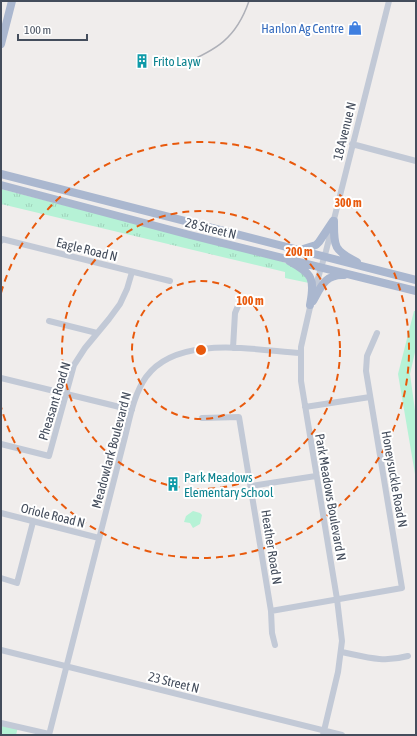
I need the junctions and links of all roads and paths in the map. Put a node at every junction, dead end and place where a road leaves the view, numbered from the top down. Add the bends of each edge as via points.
1 (7, 1) edge
2 (12, 1) edge
3 (389, 1) edge
4 (1, 39) edge
5 (1, 44) edge
6 (352, 144) junction
7 (416, 161) edge
8 (1, 174) edge
9 (1, 178) edge
10 (38, 184) junction
11 (1, 185) edge
12 (334, 220) junction
13 (1, 241) edge
14 (241, 248) junction
15 (300, 250) junction
16 (281, 257) junction
17 (324, 257) junction
18 (321, 266) junction
19 (370, 268) junction
20 (132, 272) junction
21 (358, 276) junction
22 (414, 279) edge
23 (170, 281) dead end
24 (416, 291) edge
25 (241, 299) dead end
26 (310, 305) junction
27 (49, 322) dead end
28 (376, 333) dead end
29 (97, 334) junction
30 (233, 348) junction
31 (300, 353) junction
32 (1, 378) edge
33 (66, 394) junction
34 (370, 397) junction
35 (305, 407) junction
36 (132, 410) junction
37 (202, 418) dead end
38 (1, 444) edge
39 (316, 476) junction
40 (251, 486) junction
41 (1, 513) edge
42 (33, 522) junction
43 (99, 538) junction
44 (1, 578) edge
45 (337, 599) junction
46 (271, 611) junction
47 (275, 645) dead end
48 (1, 650) edge
49 (342, 652) junction
50 (408, 656) dead end
51 (67, 666) junction
52 (1, 723) edge
53 (324, 733) edge
54 (49, 734) edge
55 (342, 735) edge

1 - 4 main road
2 - 5 main road
3 - 6 street, 18 Avenue N
6 - 7 street
6 - 12 street, 18 Avenue N
8 - 10 main road, 28 Street N
9 - 10 main road
10 - 15 main road, 28 Street N
11 - 14 main road, 28 Street N
12 - 15 main road via 319,242
12 - 17 street, 18 Avenue N
12 - 19 main road via 334,244 338,250
13 - 20 street, Eagle Road N via 2,239
14 - 16 main road, 28 Street N
14 - 17 main road via 317,259
15 - 17 main road, 28 Street N
16 - 18 main road, 28 Street N
16 - 26 main road via 308,273 312,293
17 - 18 street, 18 Avenue N
17 - 19 main road, 28 Street N
18 - 21 main road, 28 Street N
18 - 22 main road via 328,264 395,278
18 - 26 street, Park Meadows Boulevard N
19 - 22 main road, 28 Street N
20 - 23 street, Eagle Road N
20 - 29 street, Pheasant Road N via 120,304
21 - 24 main road, 28 Street N
21 - 26 main road via 336,274 329,278 323,283
25 - 30 street via 236,313
26 - 31 street, Park Meadows Boulevard N
27 - 29 street
28 - 34 street, Honeysuckle Road N via 366,363
29 - 33 street, Pheasant Road N via 74,365
30 - 31 street, Meadowlark Boulevard N
30 - 36 street, Meadowlark Boulevard N via 181,352 160,362 146,377
31 - 35 street, Park Meadows Boulevard N via 300,381
32 - 33 street
33 - 36 street
33 - 38 street, Pheasant Road N via 49,456
34 - 35 street
34 - 45 street, Honeysuckle Road N via 402,588
35 - 39 street, Park Meadows Boulevard N
36 - 43 street, Meadowlark Boulevard N
37 - 40 street, Heather Road N via 239,417
39 - 40 street
39 - 45 street, Park Meadows Boulevard N
40 - 46 street, Heather Road N
41 - 42 street, Oriole Road N
42 - 43 street, Oriole Road N
42 - 44 street via 17,583
43 - 51 street, Meadowlark Boulevard N
45 - 46 street
45 - 49 street, Park Meadows Boulevard N
46 - 47 street, Heather Road N
48 - 51 street, 23 Street N
49 - 50 street via 383,660
49 - 53 street, Park Meadows Boulevard N
51 - 53 street, 23 Street N
51 - 54 street, Meadowlark Boulevard N
52 - 54 street
53 - 55 street, 23 Street N

